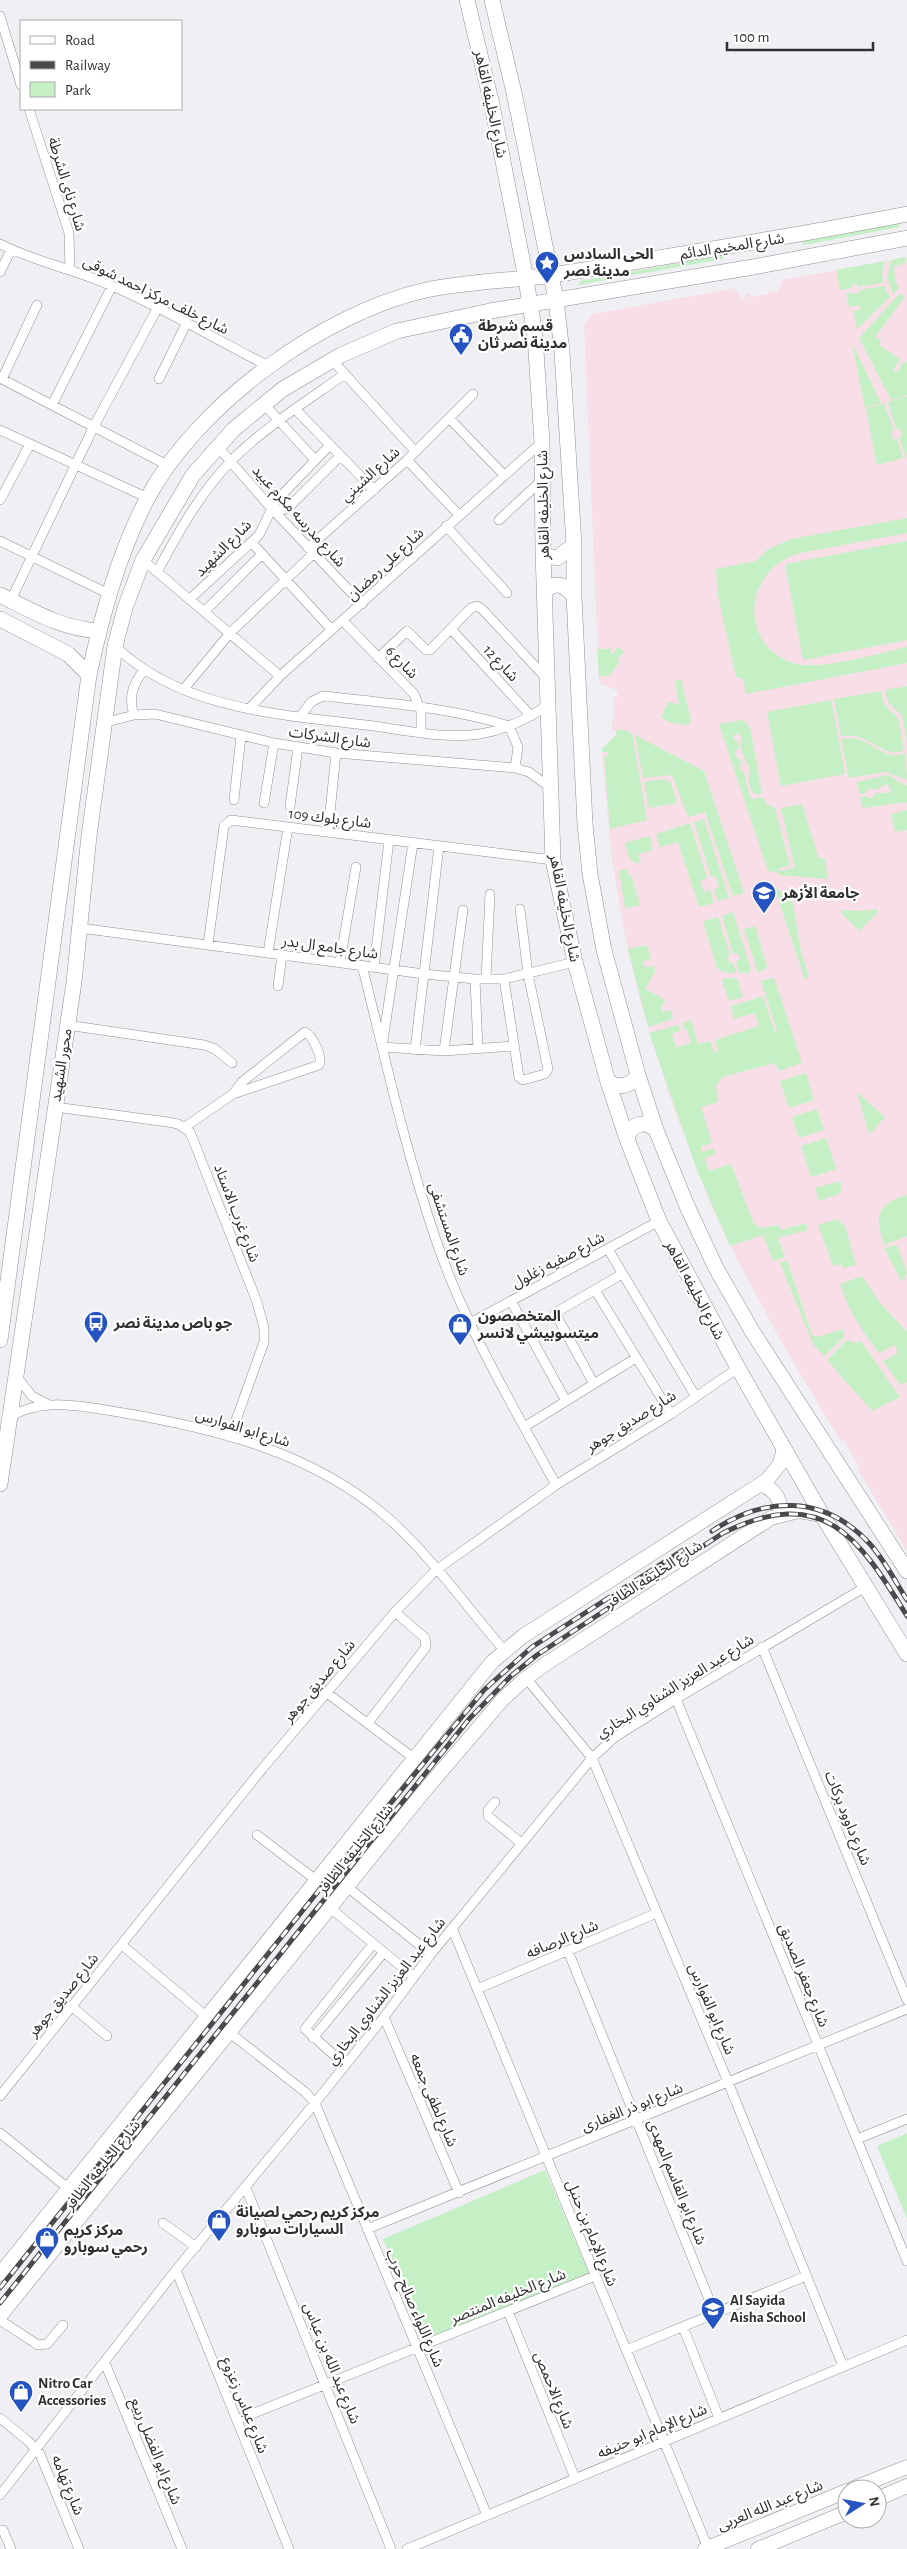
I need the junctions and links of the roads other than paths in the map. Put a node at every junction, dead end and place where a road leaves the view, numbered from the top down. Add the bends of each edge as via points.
1 (467, 0) edge
2 (492, 0) edge
3 (0, 16) edge
4 (4, 44) edge
5 (20, 83) edge
6 (29, 110) edge
7 (907, 214) edge
8 (796, 235) junction
9 (907, 238) edge
10 (0, 244) edge
11 (11, 250) junction
12 (799, 258) junction
13 (70, 269) junction
14 (0, 272) edge
15 (551, 276) junction
16 (526, 279) junction
17 (499, 281) junction
18 (112, 286) junction
19 (556, 300) junction
20 (531, 304) junction
21 (38, 305) dead end
22 (504, 308) junction
23 (158, 309) junction
24 (186, 324) junction
25 (332, 360) junction
26 (270, 367) junction
27 (345, 374) junction
28 (1, 379) edge
29 (159, 379) dead end
30 (473, 394) dead end
31 (263, 404) junction
32 (52, 405) junction
33 (220, 408) junction
34 (296, 410) junction
35 (449, 418) junction
36 (279, 422) junction
37 (94, 426) junction
38 (234, 429) junction
39 (0, 430) edge
40 (542, 442) junction
41 (30, 444) junction
42 (330, 445) junction
43 (218, 446) junction
44 (415, 452) junction
45 (340, 456) junction
46 (315, 460) junction
47 (407, 460) junction
48 (231, 461) junction
49 (76, 465) junction
50 (169, 466) junction
51 (504, 475) junction
52 (542, 480) junction
53 (374, 490) junction
54 (148, 498) junction
55 (0, 500) edge
56 (171, 509) junction
57 (272, 509) junction
58 (459, 515) junction
59 (499, 520) dead end
60 (446, 526) junction
61 (0, 541) edge
62 (252, 543) junction
63 (574, 545) junction
64 (311, 550) junction
65 (543, 551) junction
66 (262, 554) junction
67 (32, 558) junction
68 (143, 560) junction
69 (157, 572) junction
70 (286, 580) junction
71 (544, 592) junction
72 (508, 593) dead end
73 (109, 594) junction
74 (574, 596) junction
75 (5, 598) edge
76 (190, 600) junction
77 (362, 604) junction
78 (205, 611) junction
79 (38, 614) junction
80 (0, 619) edge
81 (343, 620) junction
82 (451, 629) junction
83 (98, 630) junction
84 (332, 630) junction
85 (28, 633) junction
86 (230, 633) junction
87 (115, 646) junction
88 (378, 658) junction
89 (144, 670) junction
90 (88, 676) junction
91 (280, 676) junction
92 (548, 681) junction
93 (183, 690) junction
94 (549, 704) junction
95 (420, 706) junction
96 (250, 708) junction
97 (134, 714) junction
98 (531, 716) junction
99 (300, 717) junction
100 (103, 722) junction
101 (509, 726) junction
102 (421, 732) junction
103 (241, 736) junction
104 (274, 743) junction
105 (298, 747) junction
106 (336, 753) junction
107 (515, 768) junction
108 (552, 790) junction
109 (234, 800) dead end
110 (264, 803) dead end
111 (290, 806) dead end
112 (288, 827) junction
113 (328, 832) junction
114 (389, 840) junction
115 (413, 843) junction
116 (439, 846) junction
117 (553, 860) junction
118 (356, 867) dead end
119 (490, 894) dead end
120 (520, 909) dead end
121 (463, 910) dead end
122 (80, 928) junction
123 (208, 944) junction
124 (52, 950) junction
125 (78, 950) junction
126 (268, 953) junction
127 (282, 955) junction
128 (340, 962) junction
129 (575, 962) junction
130 (362, 965) junction
131 (374, 967) junction
132 (395, 970) junction
133 (49, 974) junction
134 (424, 974) junction
135 (528, 974) junction
136 (453, 977) junction
137 (486, 978) junction
138 (504, 978) junction
139 (475, 979) junction
140 (74, 982) junction
141 (278, 986) dead end
142 (67, 1025) junction
143 (514, 1046) junction
144 (382, 1047) junction
145 (478, 1049) junction
146 (415, 1050) junction
147 (444, 1051) junction
148 (232, 1063) dead end
149 (638, 1075) junction
150 (608, 1082) junction
151 (233, 1094) junction
152 (55, 1107) junction
153 (185, 1127) junction
154 (656, 1130) junction
155 (627, 1139) junction
156 (659, 1221) junction
157 (608, 1249) junction
158 (622, 1274) junction
159 (595, 1290) junction
160 (512, 1301) junction
161 (470, 1323) junction
162 (0, 1340) edge
163 (636, 1358) junction
164 (738, 1368) junction
165 (16, 1376) junction
166 (594, 1384) junction
167 (696, 1397) junction
168 (566, 1401) junction
169 (47, 1404) junction
170 (670, 1414) junction
171 (10, 1417) junction
172 (524, 1427) junction
173 (230, 1437) junction
174 (784, 1448) junction
175 (0, 1484) edge
176 (556, 1485) junction
177 (760, 1485) junction
178 (780, 1514) junction
179 (822, 1515) junction
180 (436, 1570) junction
181 (907, 1571) edge
182 (866, 1586) junction
183 (395, 1612) junction
184 (762, 1647) junction
185 (504, 1650) junction
186 (907, 1654) edge
187 (526, 1678) junction
188 (327, 1693) junction
189 (676, 1699) junction
190 (368, 1723) junction
191 (592, 1758) junction
192 (415, 1759) junction
193 (495, 1802) dead end
194 (257, 1835) dead end
195 (353, 1835) junction
196 (521, 1843) junction
197 (373, 1853) junction
198 (316, 1880) junction
199 (346, 1886) junction
200 (329, 1908) junction
201 (657, 1913) junction
202 (452, 1928) junction
203 (122, 1944) junction
204 (373, 1944) junction
205 (568, 1951) junction
206 (384, 1952) junction
207 (431, 1954) junction
208 (414, 1977) junction
209 (478, 1989) junction
210 (907, 2000) edge
211 (71, 2006) junction
212 (907, 2009) edge
213 (207, 2016) junction
214 (384, 2017) junction
215 (230, 2033) junction
216 (107, 2036) dead end
217 (313, 2038) junction
218 (818, 2045) junction
219 (345, 2066) junction
220 (728, 2082) junction
221 (0, 2096) edge
222 (315, 2103) junction
223 (637, 2119) junction
224 (907, 2119) edge
225 (0, 2133) edge
226 (857, 2139) junction
227 (546, 2157) junction
228 (246, 2188) junction
229 (69, 2190) junction
230 (459, 2193) junction
231 (163, 2223) dead end
232 (367, 2229) junction
233 (196, 2247) junction
234 (907, 2261) edge
235 (176, 2270) junction
236 (0, 2274) edge
237 (595, 2276) junction
238 (806, 2276) junction
239 (508, 2311) junction
240 (715, 2314) junction
241 (0, 2318) edge
242 (63, 2325) dead end
243 (683, 2327) junction
244 (907, 2340) edge
245 (416, 2348) junction
246 (626, 2350) junction
247 (105, 2363) junction
248 (843, 2366) junction
249 (326, 2384) junction
250 (0, 2418) edge
251 (719, 2418) junction
252 (237, 2420) junction
253 (664, 2442) junction
254 (36, 2449) junction
255 (907, 2467) edge
256 (575, 2478) junction
257 (877, 2479) edge
258 (907, 2486) edge
259 (0, 2495) edge
260 (837, 2495) edge
261 (887, 2495) edge
262 (487, 2515) junction
263 (837, 2516) edge
264 (3, 2530) dead end
265 (76, 2548) edge
266 (706, 2548) edge
267 (11, 2549) edge
268 (182, 2549) edge
269 (288, 2549) edge
270 (391, 2549) edge
271 (407, 2549) edge
272 (758, 2549) edge

1 - 16 main road, شارع الخليفه القاهر via 492,105
2 - 15 main road, شارع الخليفه القاهر
3 - 4 street
4 - 5 street
6 - 13 street, شارع ناى الشرطة via 69,233
7 - 8 main road, شارع المخيم الدائم
8 - 12 main road
8 - 15 main road, شارع المخيم الدائم
9 - 12 main road, شارع المخيم الدائم
10 - 11 street, شارع خلف مركز احمد شوقى
11 - 13 street, شارع خلف مركز احمد شوقى
11 - 14 street
12 - 19 main road, شارع المخيم الدائم
13 - 18 street, شارع خلف مركز احمد شوقى
15 - 16 main road, شارع المخيم الدائم
15 - 19 main road, شارع الخليفه القاهر
16 - 17 main road, شارع المخيم الدائم
16 - 20 main road, شارع الخليفه القاهر
17 - 22 main road
17 - 26 main road, شارع المخيم الدائم via 428,290 380,305 313,336
18 - 23 street, شارع خلف مركز احمد شوقى
18 - 32 street
19 - 20 main road, شارع المخيم الدائم
19 - 63 main road, شارع الخليفه القاهر
20 - 22 main road, شارع المخيم الدائم
20 - 40 main road, شارع الخليفه القاهر
21 - 28 street
22 - 25 main road, شارع المخيم الدائم via 397,331
23 - 24 street, شارع خلف مركز احمد شوقى
23 - 37 street
24 - 26 street, شارع خلف مركز احمد شوقى
24 - 29 street
25 - 27 street
25 - 31 main road, شارع المخيم الدائم
26 - 33 main road, شارع المخيم الدائم
27 - 34 street
27 - 44 street
28 - 32 street
30 - 35 street, شارع الشيني
31 - 36 street
31 - 38 main road, محور الشهيد
32 - 37 street
33 - 38 main road via 222,424
33 - 50 main road, محور الشهيد
34 - 36 street
34 - 42 street
35 - 44 street, شارع الشيني
35 - 51 street
36 - 46 street
36 - 48 street
37 - 49 street
37 - 50 street
38 - 43 main road, محور الشهيد
39 - 41 street
40 - 51 street, شارع على رمضان
40 - 52 main road, شارع الخليفه القاهر
41 - 49 street
41 - 55 street
42 - 45 street
42 - 46 street, شارع الشهيد
43 - 48 street, شارع مدرسه مكرم عبيد
43 - 56 main road, محور الشهيد via 193,475
44 - 47 street, شارع الشيني
45 - 53 street
45 - 57 street via 288,508
46 - 57 street, شارع الشهيد
47 - 53 street, شارع الشيني
47 - 58 street
48 - 57 street, شارع مدرسه مكرم عبيد
48 - 69 street via 191,512
49 - 54 street
49 - 67 street
50 - 54 main road, محور الشهيد
51 - 58 street, شارع على رمضان
52 - 59 street
52 - 65 main road, شارع الخليفه القاهر
53 - 64 street, شارع الشيني
54 - 56 main road via 162,499
54 - 73 main road, محور الشهيد
56 - 68 main road, محور الشهيد
57 - 62 street, شارع الشهيد via 262,531
57 - 64 street, شارع مدرسه مكرم عبيد
58 - 60 street, شارع على رمضان
60 - 72 street
60 - 77 street, شارع على رمضان
61 - 67 street
62 - 66 street
62 - 76 street, شارع الشهيد
63 - 65 main road via 557,558
63 - 74 main road, شارع الخليفه القاهر
64 - 70 street, شارع الشيني
64 - 77 street, شارع مدرسه مكرم عبيد
65 - 71 main road, شارع الخليفه القاهر
66 - 70 street
66 - 78 street
67 - 73 street
67 - 75 street
68 - 69 street
68 - 87 main road, محور الشهيد
69 - 76 street
70 - 84 street
70 - 86 street, شارع الشيني
71 - 74 main road via 559,585
71 - 92 main road, شارع الخليفه القاهر
73 - 83 main road, محور الشهيد
74 - 149 main road, شارع الخليفه القاهر via 590,874 604,950
75 - 79 main road
76 - 78 street
77 - 81 street, شارع على رمضان
78 - 86 street
79 - 83 main road via 70,627
79 - 85 main road
80 - 85 main road
81 - 84 street, شارع على رمضان
81 - 88 street, شارع 6
82 - 88 street via 428,650 405,631
82 - 92 street via 471,608 480,607
82 - 98 street, شارع 12
83 - 90 main road, محور الشهيد
84 - 91 street, شارع على رمضان
85 - 90 main road via 68,654
86 - 91 street
86 - 93 street, شارع الشيني
87 - 89 street, شارع الشركات
87 - 100 main road, محور الشهيد
88 - 95 street, شارع 6 via 414,694
89 - 93 street, شارع الشركات
89 - 97 street via 132,689
90 - 124 main road, محور الشهيد
91 - 96 street, شارع على رمضان
92 - 94 main road, شارع الخليفه القاهر
93 - 96 street, شارع الشركات
94 - 98 street, شارع الشركات
94 - 108 main road, شارع الخليفه القاهر
95 - 99 street via 323,696 311,702
95 - 101 street via 472,714
95 - 102 street
96 - 99 street, شارع الشركات
97 - 100 street, شارع الشركات
97 - 103 street, شارع الشركات via 166,715
98 - 101 street, شارع الشركات
99 - 102 street, شارع الشركات
100 - 122 main road, محور الشهيد
101 - 102 street, شارع الشركات via 473,735
101 - 107 street via 518,747
103 - 104 street, شارع الشركات
103 - 109 street
104 - 105 street, شارع الشركات
104 - 110 street
105 - 106 street, شارع الشركات
105 - 111 street
106 - 107 street, شارع الشركات
106 - 113 street
107 - 108 street, شارع الشركات via 529,772
108 - 117 main road, شارع الخليفه القاهر
112 - 113 street, شارع بلوك 109
112 - 123 street, شارع بلوك 109 via 231,820 226,823
112 - 126 street
113 - 114 street, شارع بلوك 109
114 - 115 street, شارع بلوك 109
114 - 131 street
115 - 116 street, شارع بلوك 109
115 - 132 street
116 - 117 street, شارع بلوك 109
116 - 134 street
117 - 129 main road, شارع الخليفه القاهر
118 - 128 street
119 - 137 street
120 - 135 street
121 - 136 street
122 - 123 street, شارع جامع ال بدر
122 - 125 main road, محور الشهيد
123 - 126 street, شارع جامع ال بدر
124 - 125 main road via 65,954
124 - 133 main road, محور الشهيد
125 - 140 main road, محور الشهيد
126 - 127 street, شارع جامع ال بدر
127 - 128 street, شارع جامع ال بدر
127 - 141 street
128 - 130 street, شارع جامع ال بدر
129 - 135 street, شارع جامع ال بدر
129 - 150 main road, شارع الخليفه القاهر
130 - 131 street, شارع جامع ال بدر
130 - 144 street, شارع المستشفى
131 - 132 street, شارع جامع ال بدر
132 - 134 street, شارع جامع ال بدر
132 - 144 street
133 - 140 main road via 60,973
133 - 162 main road, محور الشهيد
134 - 136 street, شارع جامع ال بدر
134 - 146 street
135 - 138 street, شارع جامع ال بدر
135 - 143 street via 547,1072 542,1076 520,1078
136 - 139 street, شارع جامع ال بدر
136 - 147 street
137 - 138 street, شارع جامع ال بدر
137 - 139 street, شارع جامع ال بدر
138 - 143 street
139 - 145 street
140 - 142 main road, محور الشهيد
142 - 148 street via 204,1046 214,1049
142 - 152 main road, محور الشهيد
143 - 145 street
144 - 146 street
144 - 161 street, شارع المستشفى via 436,1240
145 - 147 street
146 - 147 street
149 - 150 main road via 625,1086
149 - 154 main road, شارع الخليفه القاهر
150 - 155 main road, شارع الخليفه القاهر
151 - 151 street via 242,1082 301,1034 305,1032 310,1036 320,1059 319,1065
151 - 153 street
152 - 153 street
152 - 165 main road, محور الشهيد
153 - 173 street, شارع غرب الاستاد via 197,1148 257,1302 264,1328 260,1355
154 - 155 main road via 649,1124 636,1125 629,1131
154 - 181 main road, شارع الخليفه القاهر via 716,1268 752,1331
155 - 156 main road, شارع الخليفه القاهر
156 - 157 street, شارع صفيه زغلول
156 - 164 main road, شارع الخليفه القاهر
157 - 158 street
157 - 160 street, شارع صفيه زغلول
158 - 159 street
158 - 167 street
159 - 163 street
159 - 166 street via 555,1313
160 - 161 street, شارع صفيه زغلول
160 - 168 street
161 - 172 street, شارع المستشفى
163 - 166 street
163 - 170 street
164 - 167 street, شارع صديق جوهر
164 - 174 main road, شارع الخليفه القاهر
165 - 169 street, شارع ابو الفوارس via 32,1396
165 - 171 main road, محور الشهيد
166 - 168 street
167 - 170 street, شارع صديق جوهر
168 - 172 street
169 - 171 street, شارع ابو الفوارس via 24,1409
169 - 173 street, شارع ابو الفوارس via 150,1418
170 - 176 street, شارع صديق جوهر
171 - 175 main road, محور الشهيد
172 - 176 street, شارع المستشفى
173 - 180 street, شارع ابو الفوارس via 298,1460 357,1494 394,1524
174 - 177 street, شارع الخليفه الظافر via 777,1470
174 - 179 main road, شارع الخليفه القاهر
176 - 180 street, شارع صديق جوهر
177 - 178 street via 777,1495 781,1504
177 - 185 street, شارع الخليفه الظافر
178 - 179 street, شارع الخليفه الظافر via 799,1511
178 - 187 street, شارع الخليفه الظافر
179 - 182 main road, شارع الخليفه القاهر
180 - 183 street, شارع صديق جوهر
180 - 185 street, شارع ابو الفوارس
182 - 184 street, شارع عبد العزيز الشناوي البخاري
182 - 186 main road, شارع الخليفه القاهر
183 - 188 street, شارع صديق جوهر
183 - 190 street via 422,1634 427,1642 426,1648
184 - 189 street, شارع عبد العزيز الشناوي البخاري
184 - 210 street, شارع داوود بركات
185 - 192 street, شارع الخليفه الظافر
187 - 191 street, شارع ابو الفوارس
187 - 197 street, شارع الخليفه الظافر via 502,1700
188 - 190 street
188 - 203 street, شارع صديق جوهر
189 - 191 street, شارع عبد العزيز الشناوي البخاري via 615,1737
189 - 218 street, شارع جعفر الصديق
190 - 192 street
191 - 196 street, شارع عبد العزيز الشناوي البخاري
191 - 201 street, شارع ابو الفوارس
192 - 195 street, شارع الخليفه الظافر
193 - 196 street via 488,1810 488,1816
194 - 198 street
195 - 197 street
195 - 198 street, شارع الخليفه الظافر
196 - 202 street, شارع عبد العزيز الشناوي البخاري
197 - 199 street, شارع الخليفه الظافر
198 - 213 street, شارع الخليفه الظافر
199 - 200 street, شارع الخليفه الظافر
199 - 207 street
200 - 204 street
200 - 215 street, شارع الخليفه الظافر
201 - 205 street, شارع الرصافه
201 - 220 street, شارع ابو الفوارس
202 - 207 street, شارع عبد العزيز الشناوي البخاري
202 - 209 street, شارع الإمام بن حنبل
203 - 211 street, شارع صديق جوهر
203 - 213 street
204 - 206 street
204 - 217 street via 306,2026 306,2032
205 - 209 street, شارع الرصافه
205 - 223 street, شارع ابو القاسم المهدى
206 - 208 street
206 - 217 street
207 - 208 street, شارع عبد العزيز الشناوي البخاري
208 - 214 street, شارع عبد العزيز الشناوي البخاري
209 - 227 street, شارع الإمام بن حنبل
211 - 216 street
211 - 221 street, شارع صديق جوهر
212 - 218 street, شارع ابو ذر الغفارى
213 - 229 street, شارع الخليفه الظافر
214 - 219 street, شارع عبد العزيز الشناوي البخاري
214 - 230 street, شارع لطفى جمعه
215 - 222 street, شارع اللواء صالح حرب
215 - 241 street, شارع الخليفه الظافر
217 - 219 street
218 - 220 street, شارع ابو ذر الغفارى
218 - 226 street, شارع جعفر الصديق
219 - 222 street, شارع عبد العزيز الشناوي البخاري
220 - 223 street, شارع ابو ذر الغفارى
220 - 238 street, شارع ابو الفوارس
222 - 228 street, شارع عبد العزيز الشناوي البخاري
222 - 232 street, شارع اللواء صالح حرب
223 - 227 street, شارع ابو ذر الغفارى
223 - 240 street, شارع ابو القاسم المهدى
224 - 226 street
225 - 229 street
226 - 234 street, شارع جعفر الصديق
227 - 230 street, شارع ابو ذر الغفارى
227 - 237 street, شارع الإمام بن حنبل
228 - 233 street, شارع عبد العزيز الشناوي البخاري
228 - 249 street, شارع عبد الله بن عباس
229 - 236 street, شارع الخليفه الظافر
230 - 232 street, شارع ابو ذر الغفارى
231 - 233 street
232 - 245 street, شارع اللواء صالح حرب
233 - 235 street, شارع عبد العزيز الشناوي البخاري
235 - 247 street, شارع عبد العزيز الشناوي البخاري
235 - 252 street, شارع عباس زعزوع
237 - 239 street, شارع الخليفه المنتصر
237 - 246 street, شارع الإمام بن حنبل
238 - 240 street
238 - 248 street, شارع ابو الفوارس
239 - 245 street, شارع الخليفه المنتصر
239 - 256 street, شارع الاحمص
240 - 243 street
241 - 242 street via 38,2346 50,2341
243 - 246 street
243 - 251 street
244 - 248 street, شارع الإمام ابو حنيفه
245 - 249 street, شارع الخليفه المنتصر
245 - 262 street, شارع اللواء صالح حرب
246 - 253 street, شارع الإمام بن حنبل
247 - 254 street, شارع عبد العزيز الشناوي البخاري
247 - 268 street, شارع ابو الفضل ربيع
248 - 251 street, شارع الإمام ابو حنيفه
249 - 252 street, شارع الخليفه المنتصر
249 - 270 street, شارع عبد الله بن عباس
250 - 254 street, شارع تهامه
251 - 253 street, شارع الإمام ابو حنيفه
252 - 269 street, شارع عباس زعزوع
253 - 256 street, شارع الإمام ابو حنيفه
253 - 266 street, شارع الإمام بن حنبل
254 - 259 street, شارع عبد العزيز الشناوي البخاري
254 - 265 street, شارع تهامه via 44,2462
255 - 257 street
256 - 262 street, شارع الإمام ابو حنيفه
258 - 261 street
260 - 266 street, شارع عبد الله العربى
262 - 271 street, شارع الإمام ابو حنيفه
263 - 272 street
264 - 267 street

